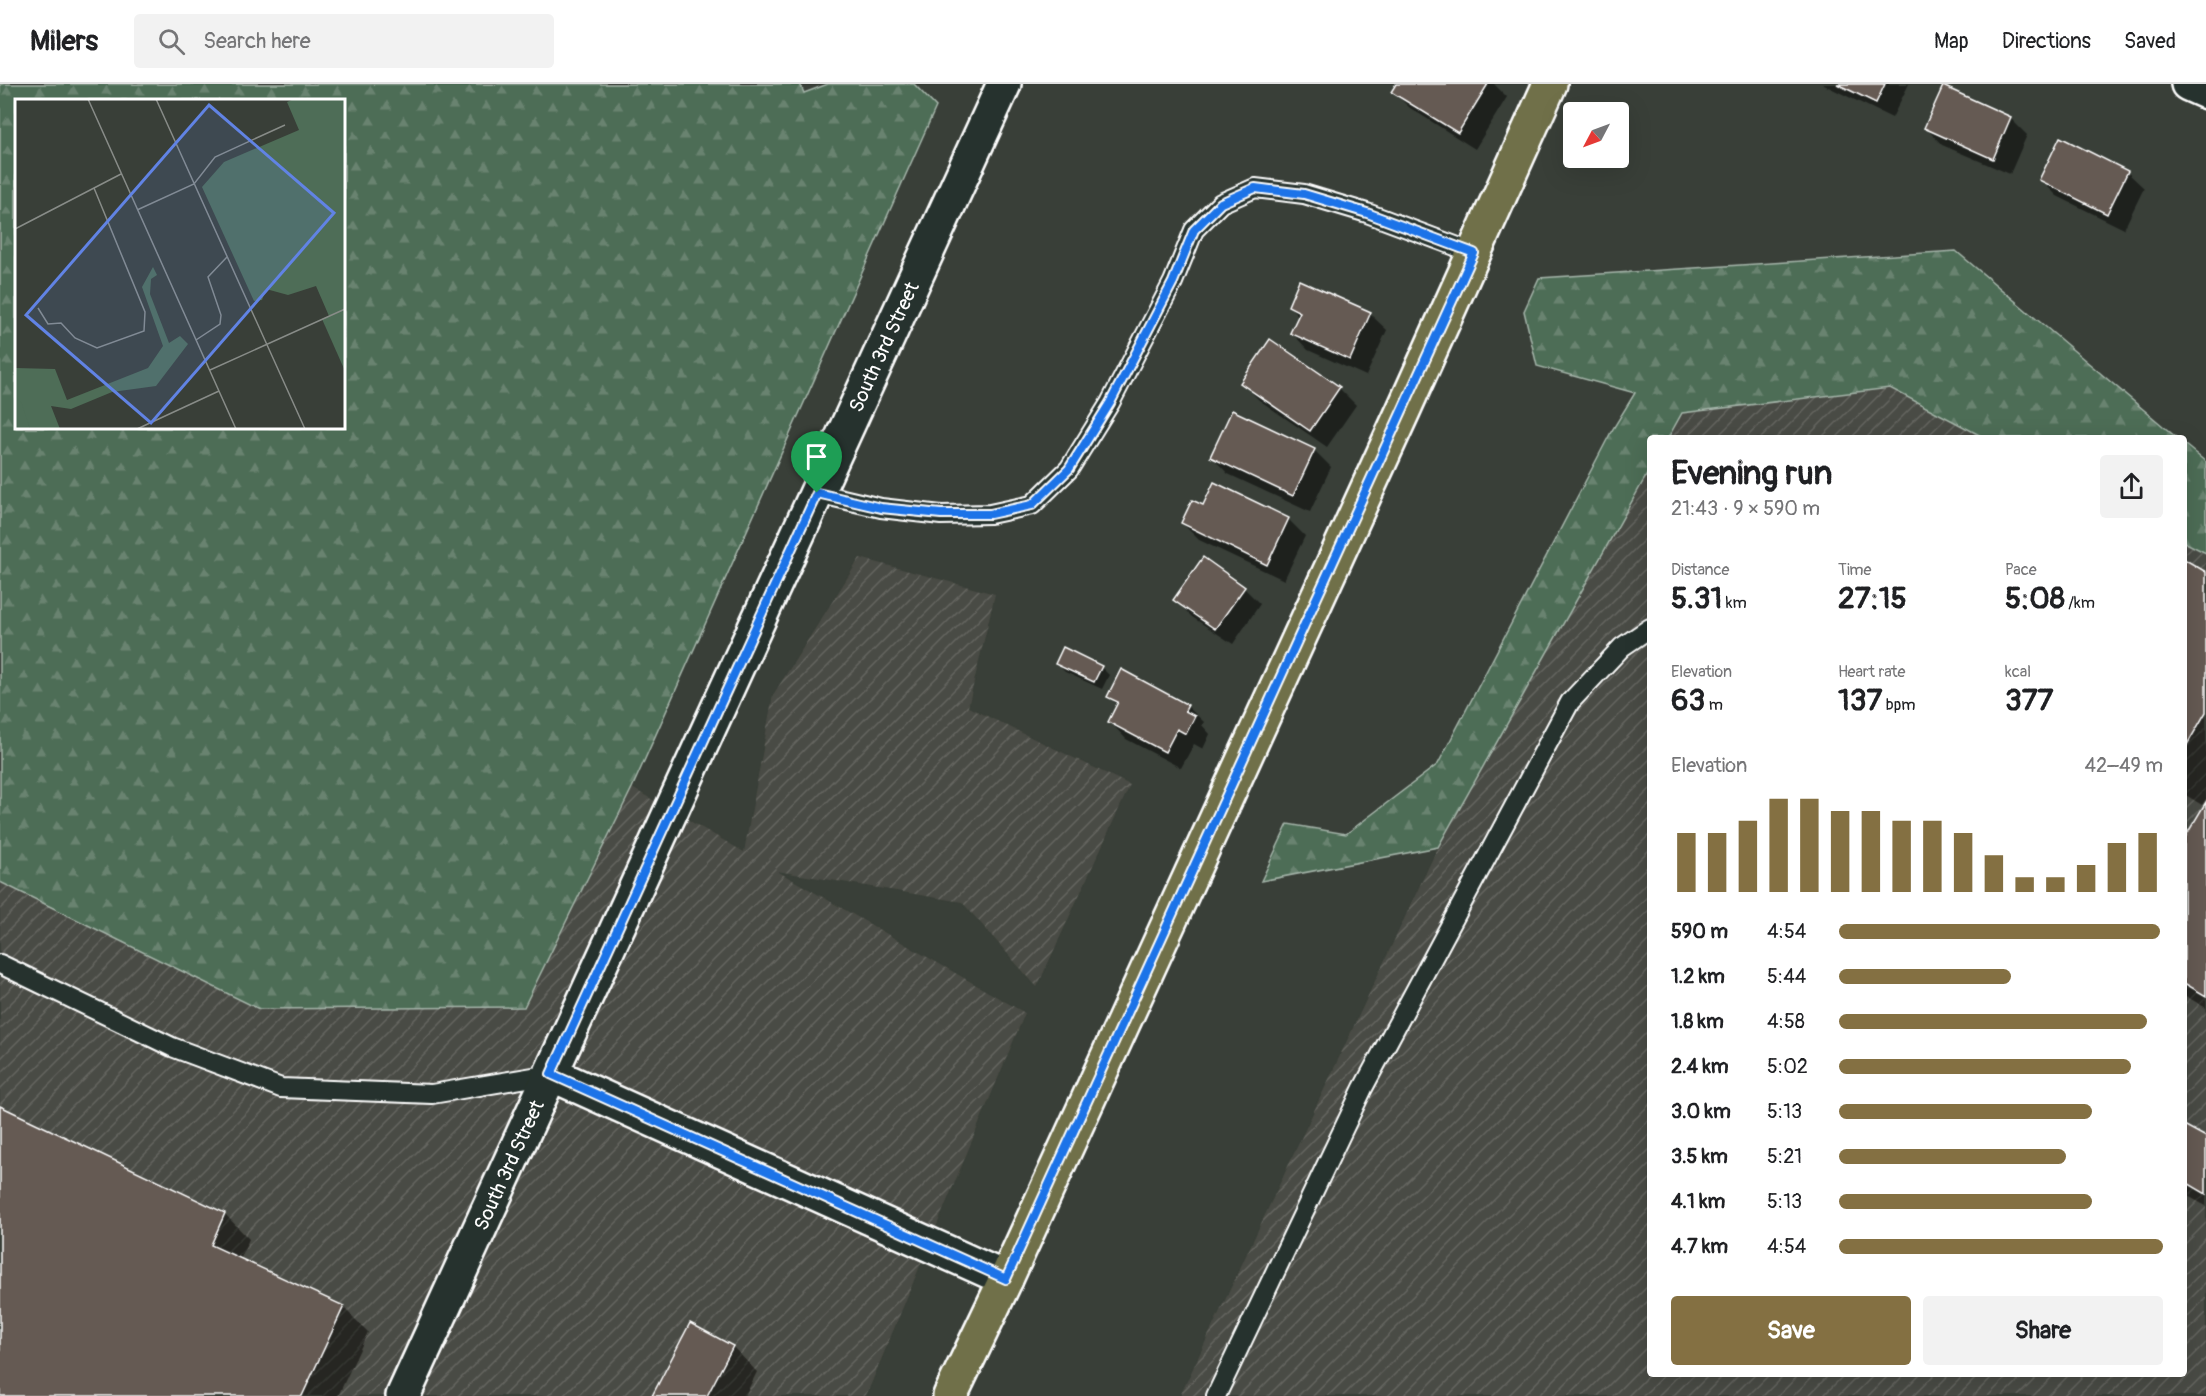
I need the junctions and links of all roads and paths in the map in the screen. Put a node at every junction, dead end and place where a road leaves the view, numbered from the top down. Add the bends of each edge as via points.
1 (1004, 84) edge
2 (1550, 84) edge
3 (2188, 84) edge
4 (2206, 92) edge
5 (1474, 253) junction
6 (817, 493) junction
7 (1647, 630) edge
8 (0, 964) edge
9 (551, 1074) junction
10 (1006, 1279) junction
11 (403, 1396) edge
12 (950, 1396) edge
13 (1216, 1396) edge

1 - 6 street, South 3rd Street
2 - 5 main road
3 - 4 street
5 - 6 lane via 1304,194 1255,188 1221,203 1194,230 1173,282 1110,403 1069,469 1032,505 990,514 941,514 881,508
5 - 10 main road
6 - 9 street, South 3rd Street
7 - 13 lane via 1622,647 1570,702 1363,1088
8 - 9 lane via 172,1047 281,1088 432,1094
9 - 10 street
9 - 11 street, South 3rd Street
10 - 12 main road

